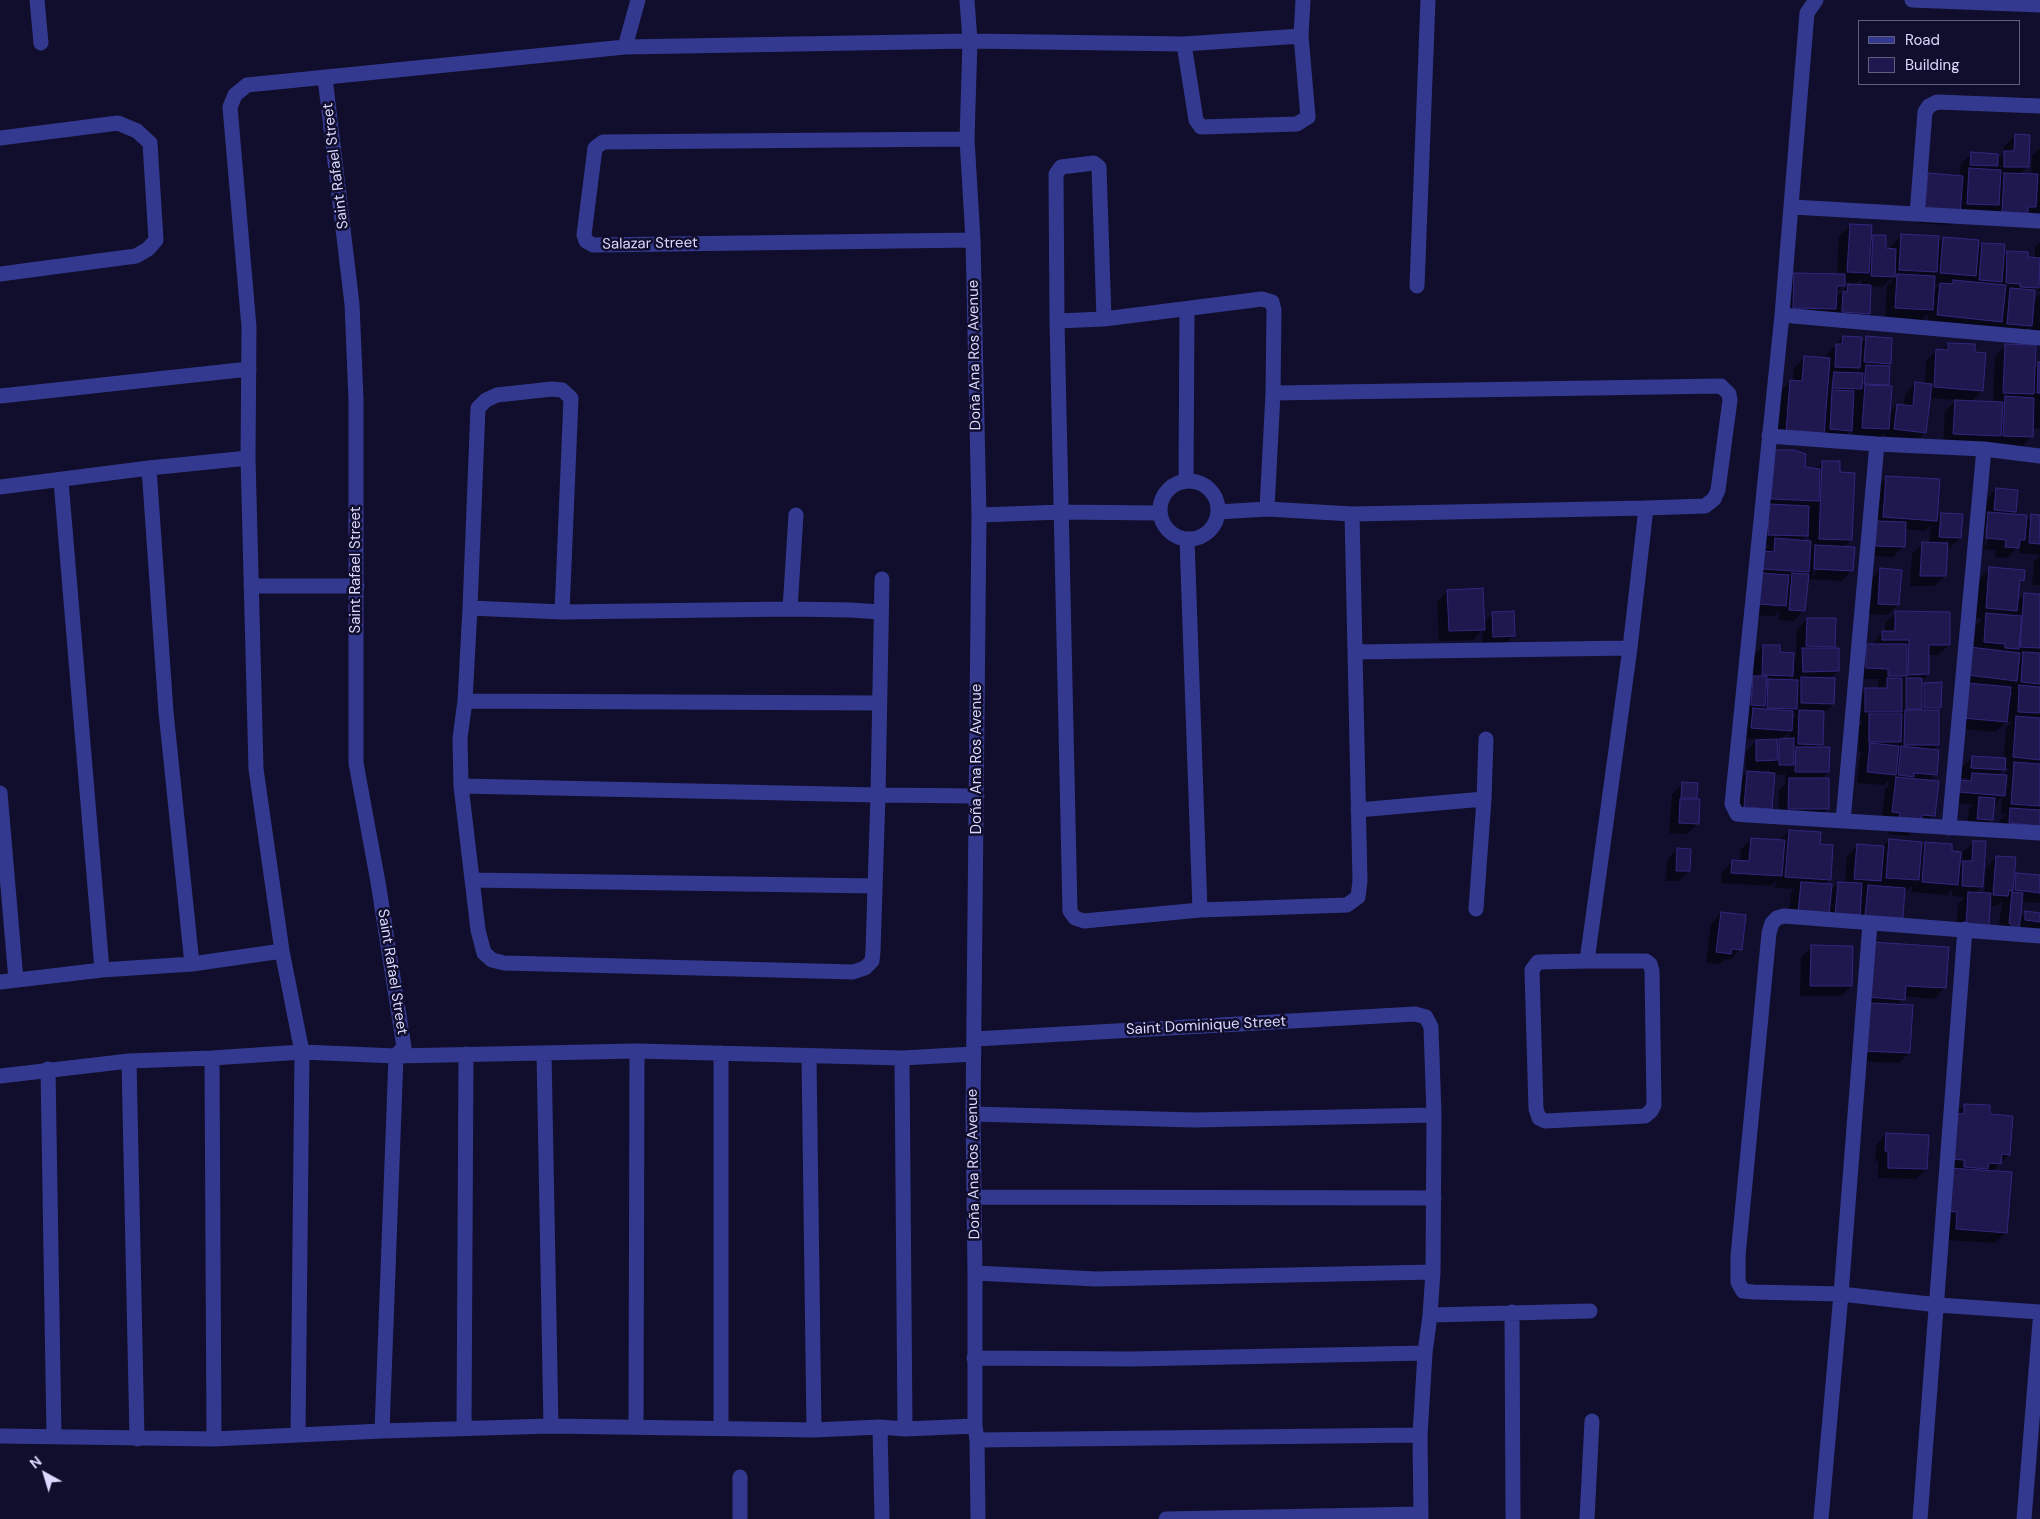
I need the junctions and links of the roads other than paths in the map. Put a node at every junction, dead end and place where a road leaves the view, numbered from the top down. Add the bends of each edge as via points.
1 (37, 0) edge
2 (638, 0) edge
3 (967, 0) edge
4 (1303, 0) edge
5 (1428, 0) edge
6 (1816, 0) edge
7 (1912, 0) edge
8 (2040, 5) edge
9 (1301, 36) junction
10 (970, 41) junction
11 (41, 43) dead end
12 (1184, 44) junction
13 (625, 47) junction
14 (325, 78) junction
15 (2040, 106) edge
16 (0, 138) edge
17 (967, 139) junction
18 (1792, 207) junction
19 (1917, 214) junction
20 (2040, 221) edge
21 (973, 240) junction
22 (0, 274) edge
23 (1417, 286) dead end
24 (1187, 309) junction
25 (1782, 315) junction
26 (1104, 319) junction
27 (1057, 322) junction
28 (2040, 338) edge
29 (249, 369) junction
30 (1272, 392) junction
31 (0, 396) edge
32 (1768, 436) junction
33 (1877, 444) junction
34 (1984, 449) junction
35 (2040, 456) edge
36 (248, 458) junction
37 (149, 468) junction
38 (61, 480) junction
39 (1186, 480) junction
40 (0, 487) edge
41 (1646, 508) junction
42 (1267, 509) junction
43 (1062, 512) junction
44 (1218, 512) junction
45 (1160, 513) junction
46 (1352, 514) junction
47 (796, 515) dead end
48 (979, 515) junction
49 (1187, 539) junction
50 (882, 579) dead end
51 (250, 586) junction
52 (357, 586) junction
53 (470, 608) junction
54 (790, 609) junction
55 (562, 612) junction
56 (880, 612) junction
57 (1630, 648) junction
58 (1355, 652) junction
59 (465, 701) junction
60 (879, 703) junction
61 (1486, 739) dead end
62 (461, 786) junction
63 (0, 793) edge
64 (878, 796) junction
65 (977, 796) junction
66 (1484, 799) junction
67 (1358, 810) junction
68 (1843, 821) junction
69 (1949, 828) junction
70 (2040, 832) edge
71 (472, 880) junction
72 (876, 886) junction
73 (1476, 909) dead end
74 (1200, 910) junction
75 (1870, 923) junction
76 (1966, 929) junction
77 (2040, 936) edge
78 (282, 951) junction
79 (1587, 961) junction
80 (192, 964) junction
81 (102, 970) junction
82 (16, 980) junction
83 (0, 982) edge
84 (974, 1046) junction
85 (637, 1051) junction
86 (302, 1052) junction
87 (544, 1053) junction
88 (722, 1053) junction
89 (466, 1054) junction
90 (396, 1056) junction
91 (809, 1057) junction
92 (212, 1058) junction
93 (902, 1058) junction
94 (129, 1061) junction
95 (48, 1069) junction
96 (0, 1076) edge
97 (972, 1114) junction
98 (1434, 1115) junction
99 (974, 1197) junction
100 (1434, 1198) junction
101 (1433, 1272) junction
102 (975, 1273) junction
103 (1841, 1294) junction
104 (1938, 1305) junction
105 (1590, 1311) dead end
106 (1512, 1312) junction
107 (2040, 1312) edge
108 (1430, 1315) junction
109 (2040, 1322) edge
110 (1425, 1353) junction
111 (974, 1358) junction
112 (1592, 1422) dead end
113 (551, 1426) junction
114 (636, 1426) junction
115 (721, 1427) junction
116 (880, 1427) junction
117 (464, 1428) junction
118 (905, 1429) junction
119 (814, 1430) junction
120 (382, 1431) junction
121 (976, 1433) junction
122 (298, 1435) junction
123 (1420, 1435) junction
124 (0, 1436) edge
125 (54, 1436) junction
126 (137, 1438) junction
127 (214, 1439) junction
128 (740, 1477) dead end
129 (1421, 1516) edge
130 (740, 1519) edge
131 (882, 1519) edge
132 (978, 1519) edge
133 (1166, 1519) edge
134 (1513, 1519) edge
135 (1587, 1519) edge
136 (1821, 1519) edge
137 (1920, 1519) edge
138 (2024, 1519) edge

1 - 11 street
2 - 13 street
3 - 10 street, Doña Ana Ros Avenue
4 - 9 street
5 - 23 street
6 - 18 street via 1809,7 1806,21
7 - 8 street
9 - 12 street
9 - 12 street via 1308,117 1297,124 1201,127 1196,120
10 - 12 street
10 - 13 street
10 - 17 street, Doña Ana Ros Avenue
13 - 14 street
14 - 29 street via 247,85 235,95 230,107 249,327
14 - 52 street, Saint Rafael Street via 352,304
15 - 19 street via 1937,102 1930,106 1926,112
16 - 22 street via 118,123 137,131 150,143 156,240 136,256
17 - 21 street, Doña Ana Ros Avenue
17 - 21 street, Salazar Street via 603,142 595,148 584,235 586,241 593,245
18 - 19 street
18 - 25 street
19 - 20 street
21 - 48 street, Doña Ana Ros Avenue
24 - 26 street
24 - 30 street via 1262,299 1272,302
24 - 39 street
25 - 28 street
25 - 32 street
26 - 27 street
26 - 27 street via 1099,167 1094,163 1061,167 1056,174
27 - 43 street
29 - 31 street
29 - 36 street
30 - 41 street via 1724,388 1730,400 1718,490 1714,499 1706,506
30 - 42 street
32 - 33 street
32 - 68 street via 1732,804 1737,814
33 - 34 street
33 - 68 street
34 - 35 street
34 - 69 street
36 - 37 street
36 - 51 street
37 - 38 street
37 - 80 street via 166,712
38 - 40 street
38 - 81 street
39 - 44 street via 1199,482 1209,489 1216,500
39 - 45 street via 1172,486 1162,498
41 - 46 street
41 - 57 street
42 - 44 street
42 - 46 street
43 - 45 street
43 - 48 street
43 - 74 street via 1071,915 1084,920
44 - 49 street via 1212,526 1202,536
45 - 49 street via 1164,526 1174,535
46 - 58 street
47 - 54 street
48 - 65 street, Doña Ana Ros Avenue
49 - 74 street
50 - 56 street
51 - 52 street
51 - 78 street via 256,769
52 - 90 street, Saint Rafael Street via 356,763 404,1046
53 - 55 street
53 - 55 street via 478,408 498,395 552,389 562,390 571,398
53 - 59 street
54 - 55 street
54 - 56 street
56 - 60 street
57 - 58 street
57 - 79 street
58 - 67 street
59 - 60 street
59 - 62 street via 460,738
60 - 64 street
61 - 66 street
62 - 64 street
62 - 71 street
63 - 82 street
64 - 65 street
64 - 72 street
65 - 84 street, Doña Ana Ros Avenue
66 - 67 street
66 - 73 street
67 - 74 street via 1360,881 1358,896 1354,900 1347,904
68 - 69 street
69 - 70 street
71 - 72 street
71 - 72 street via 484,953 492,960 504,963 853,972 865,968 872,961
75 - 76 street
75 - 103 street
75 - 103 street via 1784,916 1772,923 1738,1256 1738,1282 1744,1291
76 - 77 street
76 - 104 street
78 - 80 street
78 - 86 street
79 - 79 street via 1646,961 1650,964 1654,1105 1645,1116 1545,1121 1539,1118 1536,1109 1532,970 1538,962
80 - 81 street
81 - 82 street
82 - 83 street
84 - 93 street, Saint Dominique Street
84 - 97 street, Doña Ana Ros Avenue
84 - 98 street, Saint Dominique Street via 1415,1014 1426,1017 1431,1027
85 - 87 street, Saint Dominique Street
85 - 88 street, Saint Dominique Street
85 - 114 street
86 - 90 street, Saint Dominique Street
86 - 92 street, Saint Dominique Street
86 - 122 street
87 - 89 street, Saint Dominique Street
87 - 113 street
88 - 91 street, Saint Dominique Street
88 - 115 street
89 - 90 street, Saint Dominique Street
89 - 117 street
90 - 120 street, Saint Rafael Street
91 - 93 street, Saint Dominique Street
91 - 119 street
92 - 94 street, Saint Dominique Street
92 - 127 street
93 - 118 street
94 - 95 street, Saint Dominique Street
94 - 126 street
95 - 96 street, Saint Dominique Street
95 - 125 street
97 - 98 street via 1194,1120
97 - 99 street, Doña Ana Ros Avenue
98 - 100 street
99 - 100 street
99 - 102 street, Doña Ana Ros Avenue
100 - 101 street
101 - 102 street via 1096,1279
101 - 108 street
102 - 111 street, Doña Ana Ros Avenue
103 - 104 street
103 - 136 street
104 - 107 street
104 - 137 street
105 - 106 street
106 - 108 street
106 - 134 street
108 - 110 street
109 - 138 street
110 - 111 street via 1132,1359
110 - 123 street
111 - 121 street, Doña Ana Ros Avenue
112 - 135 street
113 - 114 street
113 - 117 street
114 - 115 street
115 - 119 street
116 - 118 street
116 - 119 street
116 - 131 street
117 - 120 street
118 - 121 street
120 - 122 street
121 - 123 street
121 - 132 street, Doña Ana Ros Avenue
122 - 127 street
123 - 129 street
124 - 125 street
125 - 126 street
126 - 127 street
128 - 130 street
129 - 133 street

